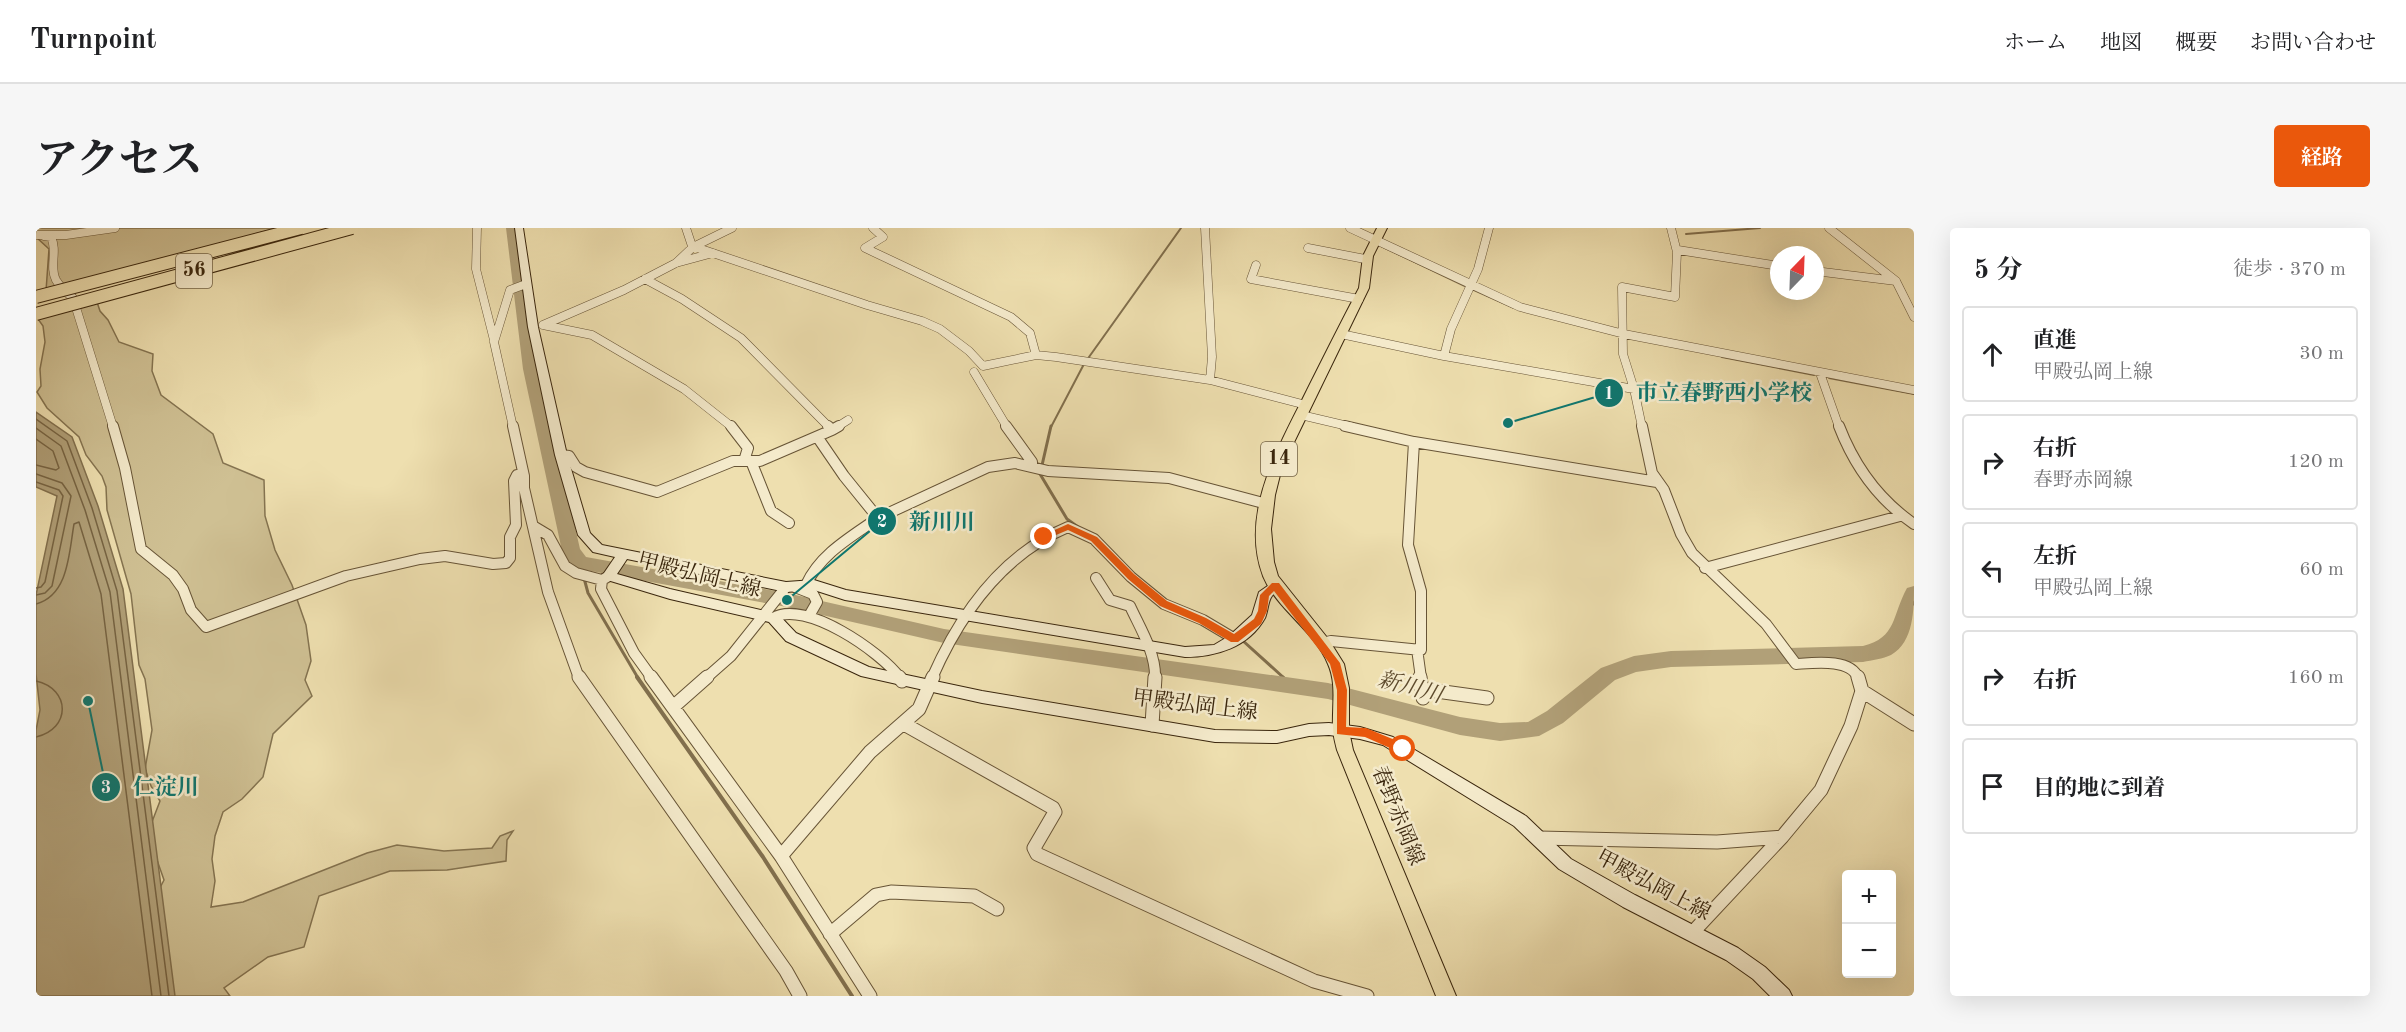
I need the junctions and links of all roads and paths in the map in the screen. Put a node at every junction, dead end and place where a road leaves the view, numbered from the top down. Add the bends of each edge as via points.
1 (115, 228) edge
2 (301, 228) edge
3 (352, 228) edge
4 (477, 228) edge
5 (519, 228) edge
6 (686, 228) edge
7 (732, 228) edge
8 (873, 228) edge
9 (1205, 228) edge
10 (1350, 228) edge
11 (1382, 228) edge
12 (1489, 228) edge
13 (1671, 228) edge
14 (1829, 228) edge
15 (40, 235) edge
16 (1374, 240) junction
17 (692, 246) junction
18 (1308, 248) dead end
19 (1678, 250) junction
20 (713, 253) junction
21 (1365, 259) junction
22 (676, 263) junction
23 (1770, 265) edge
24 (1256, 266) dead end
25 (1824, 272) edge
26 (645, 279) junction
27 (1896, 281) junction
28 (526, 284) junction
29 (1471, 286) junction
30 (36, 297) edge
31 (1359, 299) junction
32 (36, 314) edge
33 (1914, 317) edge
34 (538, 326) junction
35 (1341, 334) junction
36 (1624, 334) junction
37 (494, 341) junction
38 (1036, 356) junction
39 (1444, 356) junction
40 (974, 372) dead end
41 (1820, 373) junction
42 (1210, 380) junction
43 (1635, 389) junction
44 (1914, 390) edge
45 (1303, 410) junction
46 (848, 420) dead end
47 (832, 430) junction
48 (818, 438) junction
49 (1414, 442) junction
50 (561, 455) junction
51 (747, 461) junction
52 (1034, 467) junction
53 (524, 476) junction
54 (1657, 482) junction
55 (1267, 504) junction
56 (1900, 516) junction
57 (878, 518) junction
58 (789, 523) dead end
59 (1914, 524) edge
60 (533, 526) junction
61 (624, 554) junction
62 (1705, 568) junction
63 (605, 578) junction
64 (1096, 578) dead end
65 (1275, 586) junction
66 (788, 591) junction
67 (813, 609) junction
68 (966, 615) junction
69 (768, 617) junction
70 (1237, 637) junction
71 (1322, 643) junction
72 (1416, 650) junction
73 (1149, 652) junction
74 (902, 681) junction
75 (930, 687) junction
76 (1862, 691) junction
77 (1487, 698) dead end
78 (673, 707) junction
79 (903, 724) junction
80 (1914, 724) edge
81 (1152, 725) junction
82 (1341, 731) junction
83 (1782, 837) junction
84 (1539, 838) junction
85 (781, 855) junction
86 (997, 909) dead end
87 (1693, 932) junction
88 (830, 934) junction
89 (800, 996) edge
90 (870, 996) edge
91 (1367, 996) edge
92 (1446, 996) edge
93 (1783, 996) edge

1 - 15 street
2 - 30 highway, 56, bridge
3 - 32 highway, 56, bridge
4 - 37 street via 477,269
5 - 28 main road, 甲殿弘岡上線
6 - 17 street
7 - 17 street
8 - 38 street via 883,237 865,248 1011,317 1030,333
9 - 42 street
10 - 16 street
11 - 16 main road, 春野赤岡線 / 14
12 - 29 street
13 - 19 street
14 - 27 street
15 - 53 street via 51,237 53,274 73,298 125,468 141,549 173,575 190,610 206,627 346,576 420,559 445,556 506,563 516,525 514,481 517,475
16 - 21 main road, 春野赤岡線 / 14
16 - 29 street
17 - 20 street
17 - 22 street
18 - 21 street
19 - 23 street
19 - 36 street via 1676,297 1622,287
20 - 22 street
20 - 38 street via 922,321 969,351 983,366
21 - 31 main road, 春野赤岡線 / 14 via 1364,288
22 - 26 street
24 - 31 street via 1251,279
25 - 27 street
26 - 34 street
26 - 47 street via 741,338
27 - 33 street
28 - 34 main road, 甲殿弘岡上線
28 - 37 street via 510,290
29 - 36 street via 1520,307
29 - 39 street via 1451,329
31 - 35 main road, 春野赤岡線 / 14
34 - 50 main road, 甲殿弘岡上線
34 - 51 street via 592,335 684,389 730,424 748,448
35 - 39 street
35 - 45 main road, 春野赤岡線 / 14
36 - 41 street
36 - 43 street via 1623,354
37 - 53 street
38 - 42 street
39 - 43 street
40 - 52 street
41 - 44 street
41 - 56 street via 1853,456
42 - 45 street
43 - 54 street
45 - 49 street
45 - 55 main road, 春野赤岡線 / 14 via 1275,467
46 - 47 street
47 - 48 street
48 - 51 street via 760,461
48 - 57 street
49 - 54 street
49 - 72 street via 1408,545 1420,591 1421,650
50 - 51 street via 569,456 585,472 657,492 734,461
50 - 61 main road, 甲殿弘岡上線 via 584,535 598,549
51 - 58 street via 771,511
52 - 55 street via 1169,478
52 - 57 street via 1015,463 988,467
53 - 60 street
54 - 62 street via 1682,534
55 - 65 main road, 春野赤岡線 / 14 via 1266,565
56 - 59 street
56 - 62 street
57 - 66 street
60 - 63 street via 548,535 565,566 576,573
60 - 89 street via 548,592 579,678 677,813
61 - 63 main road, 甲殿弘岡上線
61 - 66 main road, 甲殿弘岡上線
62 - 76 street via 1766,624 1796,664 1842,665 1857,674
63 - 69 main road, 甲殿弘岡上線
63 - 78 street via 601,590 634,653
64 - 73 street via 1110,600 1130,606
65 - 70 main road, 甲殿弘岡上線 via 1264,595 1258,621
65 - 71 main road, 春野赤岡線 / 14
66 - 67 street via 813,594
66 - 68 main road, 甲殿弘岡上線 via 845,595
66 - 69 street
67 - 69 street
67 - 74 street
68 - 70 street via 999,571 1044,537 1068,527 1094,539 1164,604
68 - 73 main road, 甲殿弘岡上線
68 - 75 street via 951,637
69 - 74 main road, 甲殿弘岡上線 via 791,638 867,672
69 - 78 street
70 - 73 main road, 甲殿弘岡上線 via 1226,647 1206,652
71 - 72 street
71 - 82 main road, 春野赤岡線 / 14 via 1335,663 1342,697
72 - 77 street via 1423,694
73 - 81 street via 1155,671
74 - 75 main road, 甲殿弘岡上線
75 - 79 street via 919,709
75 - 81 main road, 甲殿弘岡上線
76 - 80 street
76 - 83 street via 1851,726 1821,790
78 - 85 street
79 - 85 street via 870,752
79 - 91 street via 1053,808 1055,813 1034,848 1036,854 1314,981
81 - 82 main road, 甲殿弘岡上線 via 1248,738 1289,736 1309,730
82 - 84 main road, 甲殿弘岡上線 via 1366,733 1388,741 1520,821
82 - 92 main road, 春野赤岡線 / 14
83 - 84 street via 1717,842
83 - 87 street
84 - 87 main road, 甲殿弘岡上線 via 1565,864 1629,902
85 - 88 street
86 - 88 street via 974,896 891,892 876,895
87 - 93 main road, 甲殿弘岡上線 via 1759,973
88 - 90 street

